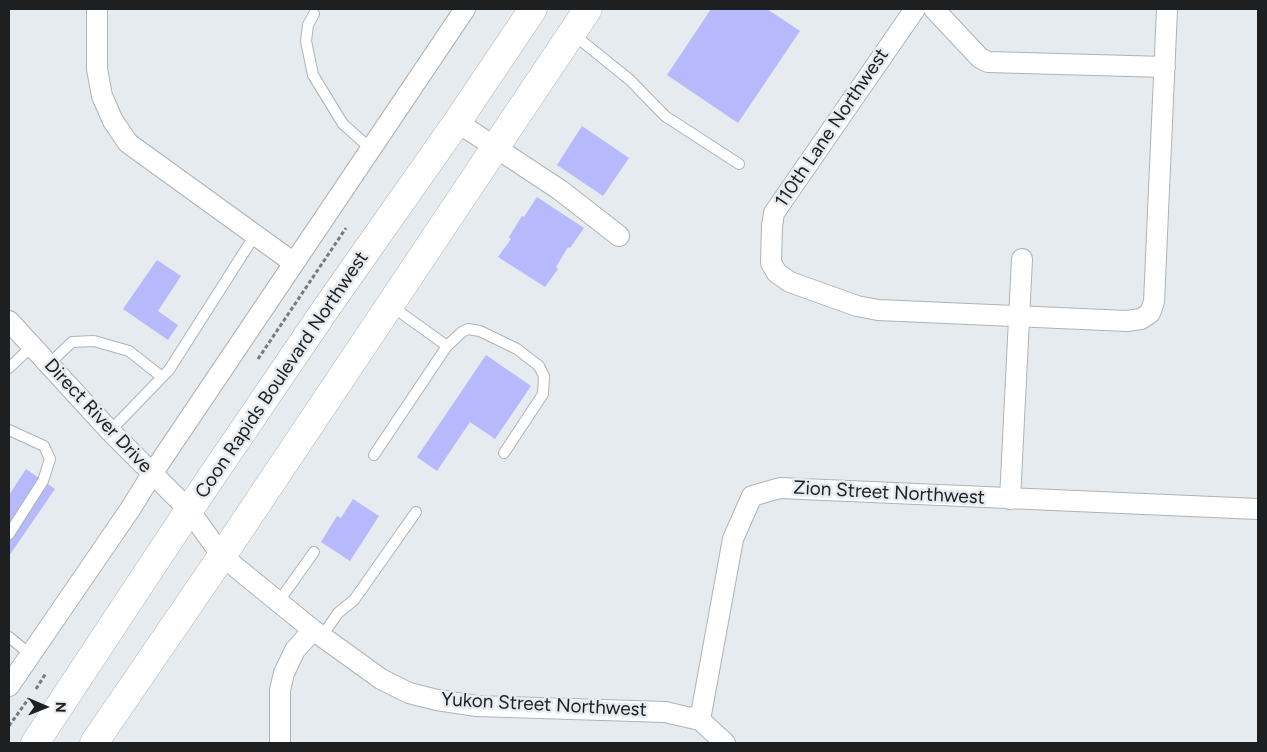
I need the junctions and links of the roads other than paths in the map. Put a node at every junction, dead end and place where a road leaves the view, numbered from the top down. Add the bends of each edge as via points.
1 (97, 9) edge
2 (465, 9) edge
3 (533, 9) edge
4 (588, 9) edge
5 (915, 9) edge
6 (934, 9) edge
7 (1167, 9) edge
8 (314, 14) dead end
9 (572, 33) junction
10 (1166, 66) junction
11 (457, 122) junction
12 (370, 148) junction
13 (495, 148) junction
14 (739, 164) dead end
15 (255, 235) junction
16 (618, 236) dead end
17 (1022, 259) dead end
18 (294, 263) junction
19 (390, 305) junction
20 (1019, 316) junction
21 (9, 321) edge
22 (32, 346) junction
23 (446, 346) junction
24 (50, 364) junction
25 (9, 368) edge
26 (162, 377) junction
27 (110, 431) junction
28 (9, 432) edge
29 (504, 453) dead end
30 (374, 455) dead end
31 (152, 474) junction
32 (1010, 499) junction
33 (1258, 509) edge
34 (189, 510) junction
35 (416, 512) dead end
36 (9, 534) edge
37 (314, 552) dead end
38 (222, 556) junction
39 (278, 601) junction
40 (318, 633) junction
41 (9, 637) edge
42 (31, 655) junction
43 (9, 686) edge
44 (700, 720) junction
45 (35, 743) edge
46 (94, 743) edge
47 (280, 743) edge
48 (725, 743) edge

1 - 15 street via 97,69 102,96 128,143
2 - 12 street
3 - 11 main road, Coon Rapids Boulevard Northwest
4 - 9 main road
5 - 20 street, 110th Lane Northwest via 774,213 771,263 777,273 790,282 857,306 878,310
6 - 10 street via 980,58 988,62
7 - 10 street, 110th Lane Northwest
8 - 12 lane via 308,25 306,41 313,75 343,124
9 - 13 main road
9 - 14 lane via 630,80 665,116
10 - 20 street, 110th Lane Northwest via 1154,302 1150,313 1141,319 1127,321
11 - 13 street
11 - 34 main road, Coon Rapids Boulevard Northwest
12 - 18 street
13 - 16 street via 560,190
13 - 19 main road
15 - 18 street
15 - 26 lane
17 - 20 street
18 - 31 street
19 - 23 lane
19 - 38 main road
20 - 32 street
21 - 22 street, Direct River Drive
22 - 24 street, Direct River Drive
22 - 25 lane
23 - 29 lane via 468,328 517,349 539,366 544,376 543,394
23 - 30 lane
24 - 26 lane via 72,342 94,341 129,351
24 - 27 street, Direct River Drive
26 - 27 lane
27 - 31 street, Direct River Drive
28 - 36 lane via 44,446 50,459 43,481
31 - 34 street, Direct River Drive
31 - 42 street
32 - 33 street, Zion Street Northwest
32 - 44 street, Zion Street Northwest via 780,488 752,496 733,539
34 - 38 street, Direct River Drive
34 - 45 main road, Coon Rapids Boulevard Northwest
35 - 40 lane via 354,600
37 - 39 lane
38 - 39 street, Yukon Street Northwest
38 - 46 main road
39 - 40 street, Yukon Street Northwest
40 - 44 street, Yukon Street Northwest via 381,679 409,693 436,700 477,706 665,712
40 - 47 street via 295,650 284,673 280,690
41 - 42 lane
42 - 43 street
44 - 48 street, Yukon Street Northwest

